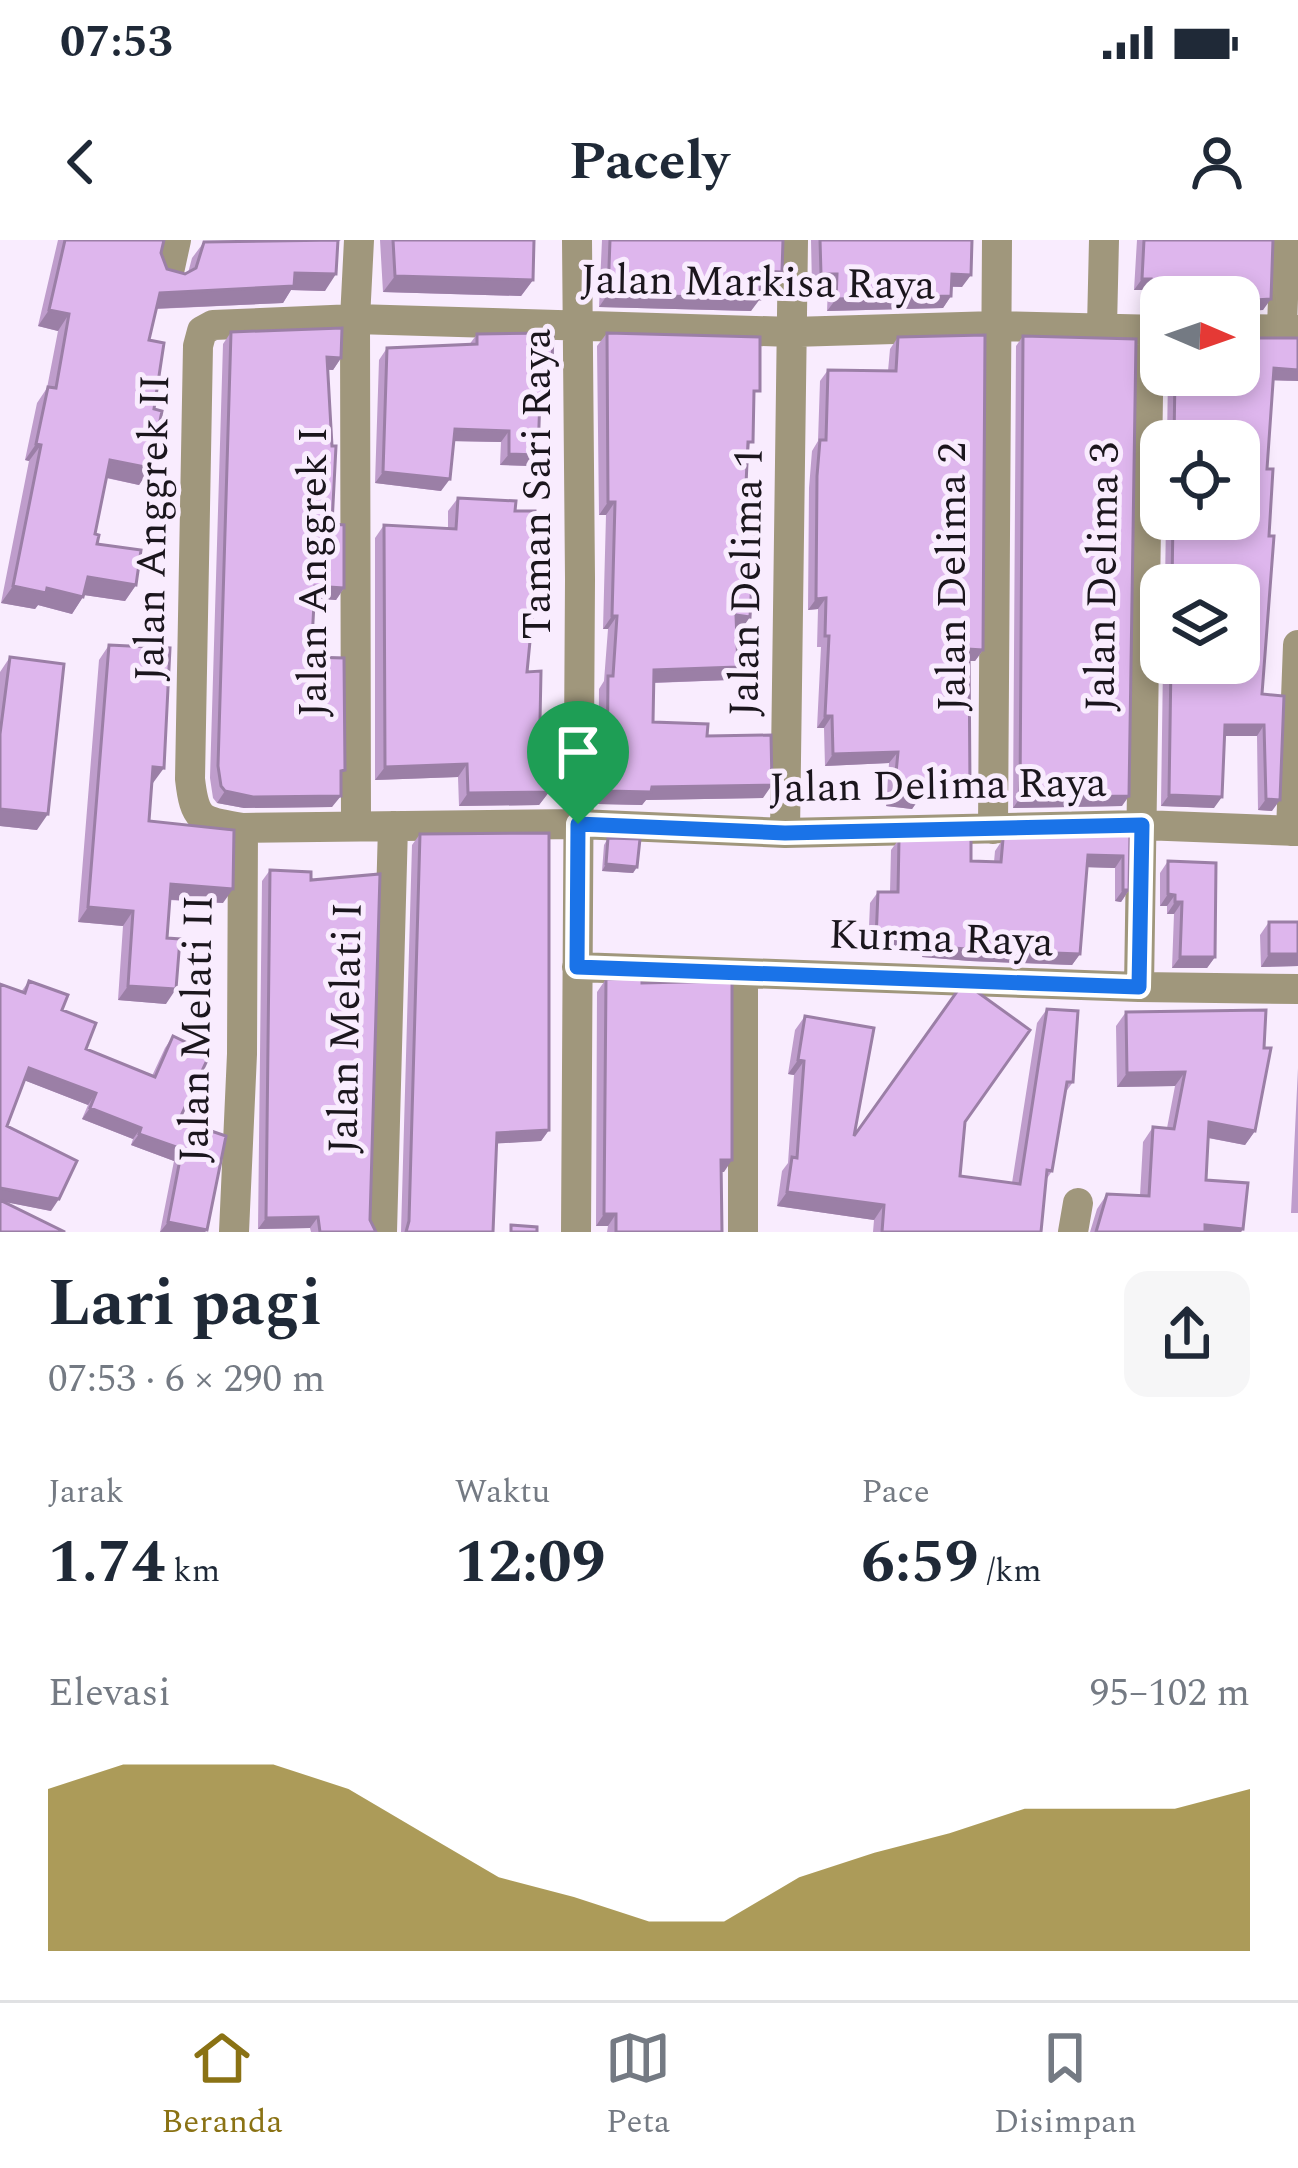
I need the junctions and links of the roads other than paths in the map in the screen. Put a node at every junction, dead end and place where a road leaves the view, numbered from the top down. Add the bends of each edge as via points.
1 (176, 240) edge
2 (359, 240) edge
3 (577, 240) edge
4 (793, 240) edge
5 (997, 240) edge
6 (1104, 240) edge
7 (1285, 240) edge
8 (169, 272) edge
9 (355, 319) junction
10 (579, 323) junction
11 (995, 326) junction
12 (1102, 327) junction
13 (1140, 329) edge
14 (1290, 329) edge
15 (793, 332) junction
16 (1153, 396) edge
17 (1298, 645) edge
18 (578, 824) junction
19 (1142, 825) junction
20 (356, 826) junction
21 (393, 826) junction
22 (243, 828) junction
23 (993, 829) junction
24 (1295, 831) edge
25 (785, 833) junction
26 (577, 967) junction
27 (743, 975) junction
28 (1139, 987) junction
29 (1298, 989) edge
30 (234, 1232) edge
31 (382, 1232) edge
32 (576, 1232) edge
33 (742, 1232) edge

1 - 8 street
2 - 9 street, Jalan Anggrek I
3 - 10 street, Taman Sari Raya
4 - 15 street, Jalan Delima 1
5 - 11 street, Jalan Delima 2
6 - 12 street
7 - 14 street
9 - 10 street, Jalan Markisa Raya
9 - 20 street, Jalan Anggrek I
9 - 22 street, Jalan Anggrek II via 222,322 202,332 198,346 194,810 206,821
10 - 15 street, Jalan Markisa Raya
10 - 18 street, Taman Sari Raya
11 - 12 street, Jalan Markisa Raya
11 - 15 street, Jalan Markisa Raya
11 - 23 street, Jalan Delima 2
12 - 13 street, Jalan Markisa Raya
15 - 25 street, Jalan Delima 1
16 - 19 street, Jalan Delima 3
17 - 24 street
18 - 21 street, Jalan Delima Raya
18 - 25 street, Jalan Delima Raya
18 - 26 street, Taman Sari Raya
19 - 23 street, Jalan Delima Raya
19 - 24 street, Jalan Delima Raya
19 - 28 street
20 - 21 street, Jalan Delima Raya
20 - 22 street, Jalan Delima Raya
21 - 31 street, Jalan Melati I
22 - 30 street, Jalan Melati II
23 - 25 street, Jalan Delima Raya
26 - 27 street, Kurma Raya
26 - 32 street, Taman Sari Raya
27 - 28 street, Kurma Raya
27 - 33 street
28 - 29 street, Kurma Raya

